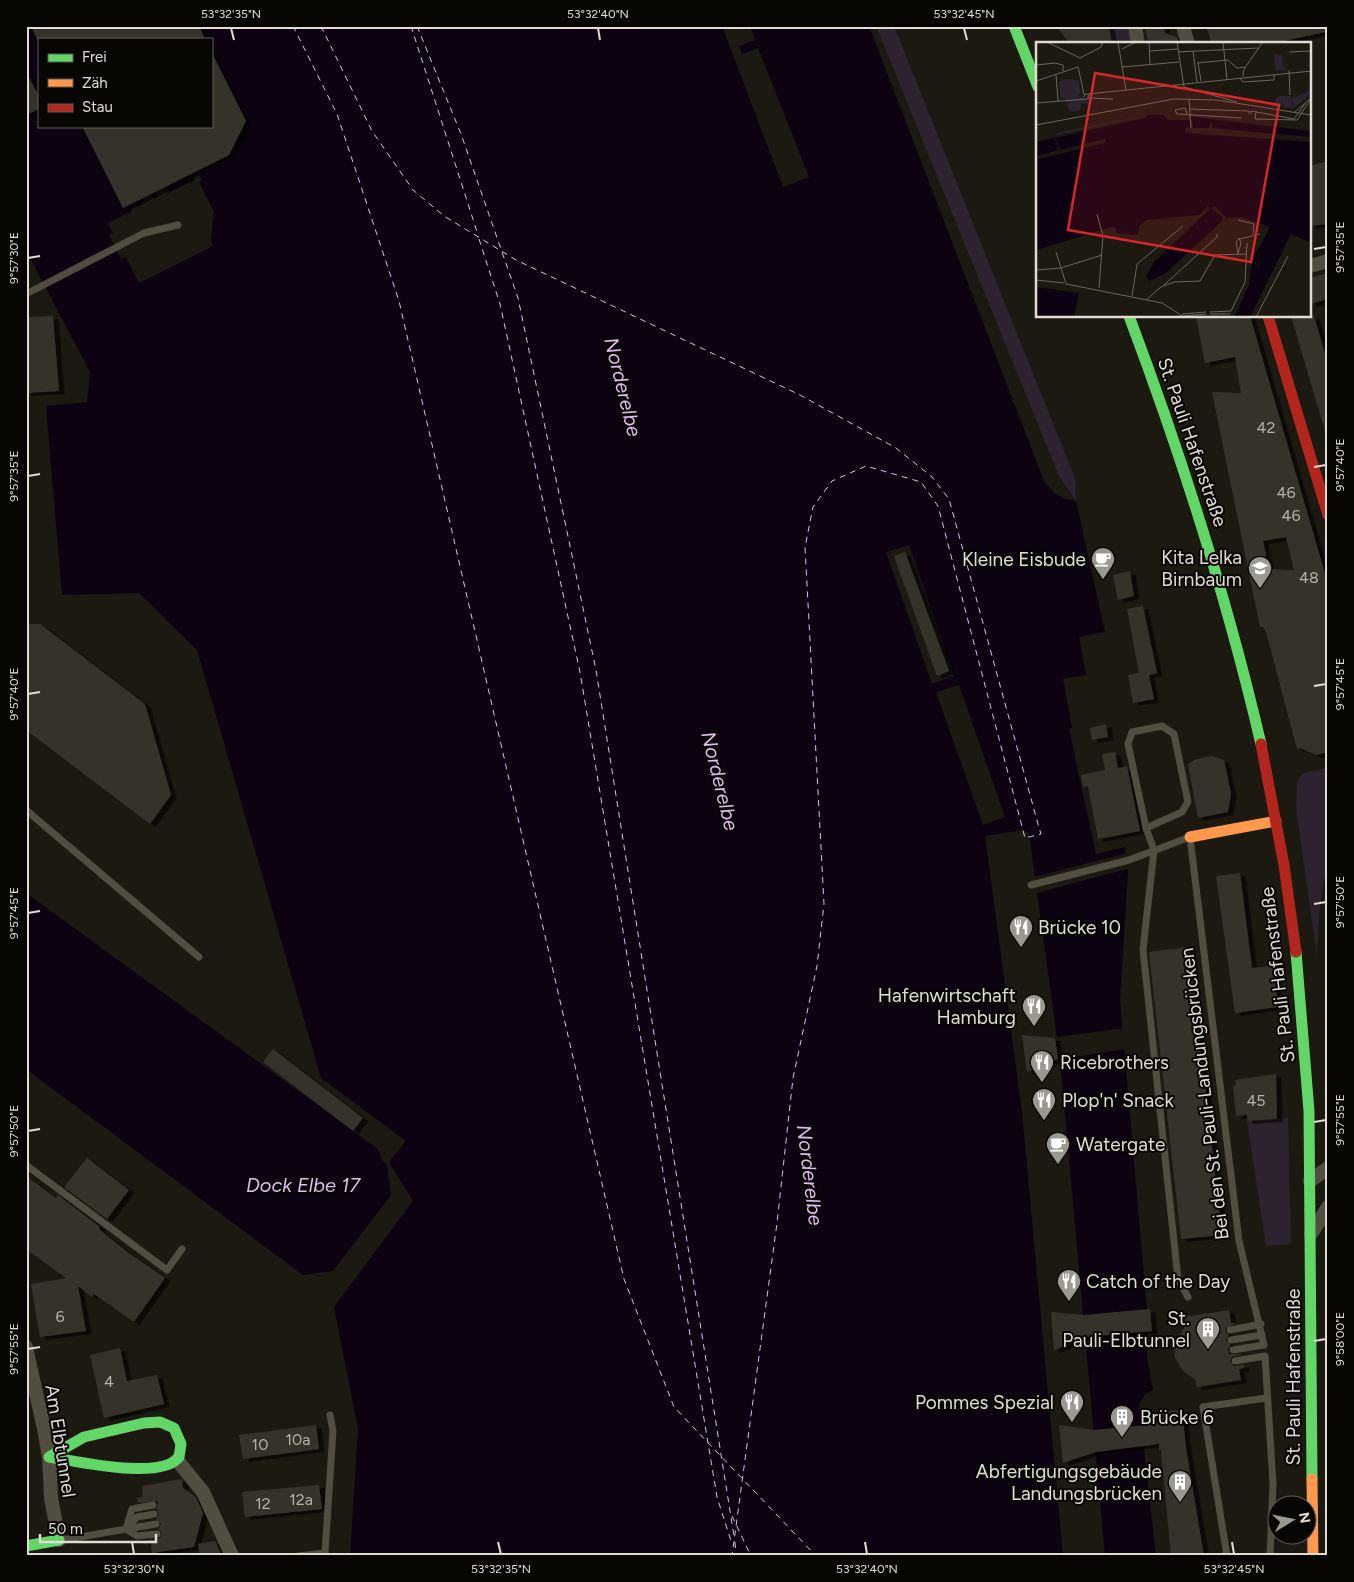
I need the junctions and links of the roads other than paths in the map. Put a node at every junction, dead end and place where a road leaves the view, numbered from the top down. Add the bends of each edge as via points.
1 (1014, 26) edge
2 (1135, 26) edge
3 (1183, 26) edge
4 (1138, 42) edge
5 (1187, 42) edge
6 (1036, 82) edge
7 (178, 225) dead end
8 (1328, 261) edge
9 (1312, 265) edge
10 (26, 294) edge
11 (1269, 318) edge
12 (1130, 319) edge
13 (1328, 515) edge
14 (26, 810) edge
15 (1276, 821) junction
16 (1146, 828) junction
17 (1190, 836) junction
18 (1154, 850) junction
19 (1031, 885) dead end
20 (199, 957) dead end
21 (26, 1165) edge
22 (1328, 1168) edge
23 (1310, 1180) junction
24 (1328, 1207) edge
25 (1311, 1234) junction
26 (182, 1249) dead end
27 (1188, 1297) dead end
28 (1261, 1324) junction
29 (1230, 1330) dead end
30 (1262, 1335) junction
31 (1231, 1340) dead end
32 (26, 1347) edge
33 (1233, 1350) dead end
34 (1235, 1361) dead end
35 (1266, 1398) junction
36 (330, 1414) dead end
37 (48, 1457) junction
38 (177, 1460) junction
39 (153, 1505) dead end
40 (154, 1514) dead end
41 (156, 1524) dead end
42 (126, 1529) junction
43 (157, 1534) dead end
44 (59, 1540) junction
45 (26, 1546) edge
46 (232, 1556) edge
47 (298, 1556) edge
48 (1227, 1556) edge
49 (1270, 1556) edge
50 (1313, 1556) edge

1 - 6 main road
2 - 4 street
3 - 5 street
7 - 10 lane via 144,233
8 - 9 street
11 - 13 main road
12 - 15 main road, St. Pauli Hafenstraße via 1183,464 1220,584 1252,701
14 - 20 lane
15 - 17 main road
15 - 23 main road, St. Pauli Hafenstraße via 1299,974 1306,1056
16 - 16 lane via 1182,812 1188,802 1174,734 1162,726 1132,732 1128,744
16 - 18 lane
17 - 18 lane
17 - 28 lane, Bei den St. Pauli-Landungsbrücken via 1239,1242 1248,1288
18 - 19 lane via 1129,860
18 - 27 lane via 1143,950 1178,1279
21 - 26 lane via 168,1270
22 - 23 street
23 - 25 main road, St. Pauli Hafenstraße
24 - 25 street
25 - 50 main road, St. Pauli Hafenstraße
28 - 29 lane
28 - 30 lane, Bei den St. Pauli-Landungsbrücken
30 - 31 lane
30 - 33 lane, Bei den St. Pauli-Landungsbrücken via 1264,1345
32 - 37 street, Am Elbtunnel
34 - 35 lane via 1265,1356
35 - 48 lane via 1203,1407
35 - 49 lane via 1273,1484
36 - 47 lane via 333,1431 325,1553
37 - 38 main road via 130,1468
37 - 38 main road via 84,1437 160,1422 178,1433 181,1452
37 - 44 street, Am Elbtunnel
38 - 46 street via 203,1492
39 - 42 lane via 132,1509
40 - 42 lane via 137,1517
41 - 42 lane
42 - 43 lane via 137,1536
42 - 44 lane
44 - 45 main road

